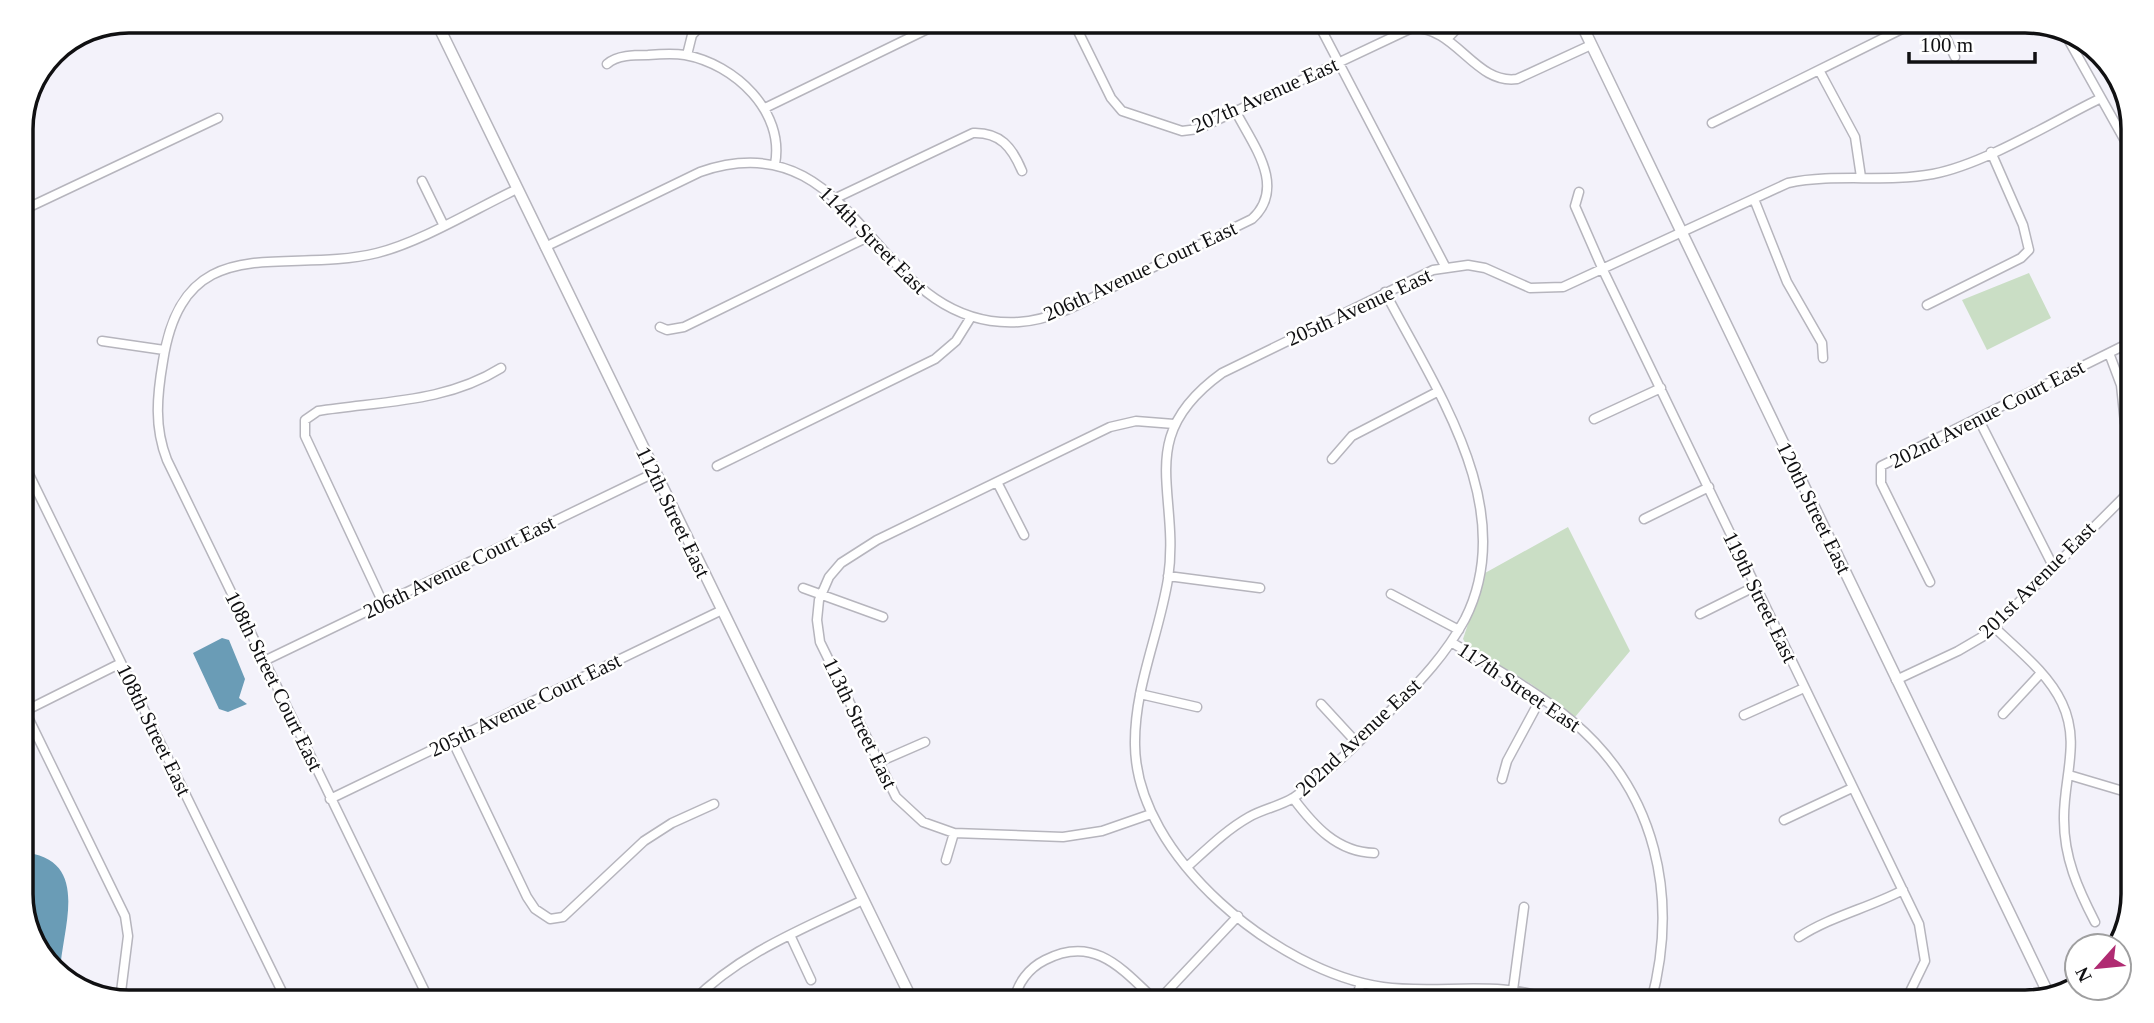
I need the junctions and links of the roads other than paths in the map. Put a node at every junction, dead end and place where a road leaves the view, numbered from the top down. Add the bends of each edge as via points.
1 (442, 33) edge
2 (695, 33) edge
3 (919, 33) edge
4 (1079, 33) edge
5 (1323, 33) edge
6 (1401, 33) edge
7 (1436, 33) edge
8 (1453, 33) edge
9 (1586, 33) edge
10 (1894, 33) edge
11 (1944, 33) edge
12 (1447, 39) junction
13 (1591, 45) junction
14 (2072, 46) edge
15 (687, 55) junction
16 (1955, 57) dead end
17 (1338, 62) junction
18 (607, 64) dead end
19 (1819, 70) junction
20 (2101, 98) junction
21 (765, 108) junction
22 (1236, 112) junction
23 (218, 118) dead end
24 (1712, 123) dead end
25 (2121, 134) edge
26 (1991, 152) junction
27 (775, 164) junction
28 (1023, 170) dead end
29 (1861, 177) junction
30 (422, 181) dead end
31 (517, 189) junction
32 (1579, 192) dead end
33 (836, 198) junction
34 (1754, 199) junction
35 (33, 205) edge
36 (443, 224) junction
37 (1682, 234) junction
38 (870, 236) junction
39 (545, 247) junction
40 (1446, 268) junction
41 (1602, 270) junction
42 (1385, 292) junction
43 (1927, 305) dead end
44 (971, 317) junction
45 (660, 327) dead end
46 (102, 341) dead end
47 (2121, 347) edge
48 (164, 350) junction
49 (2109, 353) junction
50 (1824, 358) dead end
51 (502, 368) dead end
52 (2121, 385) edge
53 (1661, 388) junction
54 (1437, 392) junction
55 (1978, 418) junction
56 (1594, 419) dead end
57 (1174, 424) junction
58 (1332, 459) dead end
59 (717, 466) dead end
60 (654, 473) junction
61 (997, 482) junction
62 (1709, 487) junction
63 (33, 490) edge
64 (2121, 500) edge
65 (1644, 519) dead end
66 (1024, 535) dead end
67 (2053, 566) junction
68 (1168, 576) junction
69 (1930, 582) dead end
70 (1754, 587) junction
71 (803, 588) dead end
72 (1260, 588) dead end
73 (1391, 594) dead end
74 (821, 595) junction
75 (383, 603) junction
76 (720, 611) junction
77 (1700, 614) dead end
78 (883, 617) dead end
79 (1994, 627) junction
80 (1458, 630) junction
81 (1451, 642) junction
82 (264, 661) junction
83 (121, 663) junction
84 (2041, 673) junction
85 (1896, 680) junction
86 (1804, 688) junction
87 (1140, 694) junction
88 (1541, 698) junction
89 (33, 703) edge
90 (1321, 704) dead end
91 (1196, 707) dead end
92 (2003, 714) dead end
93 (1744, 715) dead end
94 (33, 728) edge
95 (452, 740) junction
96 (1356, 742) junction
97 (925, 743) dead end
98 (879, 762) junction
99 (2069, 775) junction
100 (1502, 779) dead end
101 (1852, 788) junction
102 (2121, 790) edge
103 (1293, 798) junction
104 (330, 799) junction
105 (713, 804) dead end
106 (1152, 814) junction
107 (1784, 820) dead end
108 (954, 833) junction
109 (1374, 852) dead end
110 (946, 860) dead end
111 (1187, 867) junction
112 (1903, 890) junction
113 (863, 900) junction
114 (1524, 907) dead end
115 (1238, 916) junction
116 (2095, 922) dead end
117 (790, 934) junction
118 (1799, 937) dead end
119 (810, 980) dead end
120 (1361, 983) junction
121 (2045, 987) edge
122 (121, 989) edge
123 (281, 990) edge
124 (424, 990) edge
125 (706, 990) edge
126 (907, 990) edge
127 (1018, 990) edge
128 (1143, 990) edge
129 (1168, 990) edge
130 (1359, 990) edge
131 (1513, 990) joint
132 (1654, 990) edge
133 (1911, 990) edge

1 - 31 street, 112th Street East
2 - 15 street
3 - 21 street
4 - 22 street, 207th Avenue East via 1122,111 1182,131
5 - 17 street
6 - 17 street, 207th Avenue East
7 - 12 street, 207th Avenue East
8 - 12 street
9 - 13 street, 120th Street East
10 - 19 street
11 - 16 street
12 - 13 street, 207th Avenue East via 1490,74 1511,80
13 - 37 street, 120th Street East
14 - 20 street
15 - 18 street via 627,56
15 - 21 street via 726,71
17 - 22 street, 207th Avenue East
17 - 40 street
19 - 24 street
19 - 29 street via 1855,137
20 - 25 street
20 - 26 street, 205th Avenue East
21 - 27 street via 776,132
22 - 44 street, 206th Avenue Court East via 1267,173 1265,204 1252,219 1049,317 1019,322
23 - 35 street
26 - 29 street, 205th Avenue East via 1937,173
26 - 43 street via 2030,248 2021,258
27 - 33 street, 114th Street East via 808,178
27 - 39 street via 745,162 700,172
28 - 33 street via 1003,139 973,132
29 - 34 street, 205th Avenue East via 1798,181
30 - 36 street
31 - 36 street, 108th Street Court East
31 - 39 street, 112th Street East
32 - 41 street, 119th Street East via 1575,206
33 - 38 street, 114th Street East
34 - 37 street, 205th Avenue East
34 - 50 street via 1787,282 1822,343
36 - 48 street, 108th Street Court East via 376,253 323,261 256,261 223,269 189,294
37 - 41 street, 205th Avenue East
37 - 85 street, 120th Street East
38 - 44 street, 114th Street East via 930,297
38 - 45 street via 684,327
39 - 60 street, 112th Street East
40 - 41 street, 205th Avenue East via 1485,268 1530,288 1550,289 1574,285
40 - 42 street, 205th Avenue East via 1426,272
41 - 53 street, 119th Street East
42 - 54 street, 117th Street East
42 - 57 street, 205th Avenue East via 1222,373 1189,401
44 - 59 street via 956,341 934,359
46 - 48 street
47 - 49 street, 202nd Avenue Court East
48 - 82 street, 108th Street Court East via 156,409 164,452
49 - 52 street
49 - 55 street, 202nd Avenue Court East
51 - 75 street via 443,394 318,411 303,424 304,436
53 - 56 street
53 - 62 street, 119th Street East
54 - 58 street via 1352,436
54 - 80 street, 117th Street East via 1465,451 1481,518 1478,577
55 - 67 street
55 - 69 street, 202nd Avenue Court East via 1888,461 1879,470 1881,483
57 - 61 street via 1136,421 1110,428
57 - 68 street via 1165,459 1171,535
60 - 75 street, 206th Avenue Court East
60 - 76 street, 112th Street East
61 - 66 street
61 - 74 street via 858,552 835,569
62 - 65 street
62 - 70 street, 119th Street East
63 - 83 street, 108th Street East
64 - 67 street, 201st Avenue East
67 - 79 street, 201st Avenue East
68 - 72 street
68 - 87 street
70 - 77 street
70 - 86 street, 119th Street East
71 - 74 street
73 - 80 street
74 - 78 street
74 - 98 street, 113th Street East via 817,614 821,642
75 - 82 street, 206th Avenue Court East
76 - 95 street, 205th Avenue Court East
76 - 113 street, 112th Street East
79 - 84 street
79 - 85 street, 201st Avenue East via 1958,651
80 - 81 street, 117th Street East
81 - 88 street, 117th Street East
81 - 96 street, 202nd Avenue East via 1419,683
82 - 104 street, 108th Street Court East
83 - 89 street
83 - 123 street, 108th Street East
84 - 92 street
84 - 99 street via 2058,695 2068,720 2073,747
85 - 121 street, 120th Street East
86 - 93 street
86 - 101 street, 119th Street East
87 - 91 street
87 - 106 street via 1136,761
88 - 100 street
88 - 132 street, 117th Street East via 1609,758 1627,783 1650,832 1661,871 1665,915
90 - 96 street
94 - 122 street via 127,923
95 - 104 street, 205th Avenue Court East
95 - 105 street via 527,897 547,918 563,917 644,841
96 - 103 street, 202nd Avenue East
97 - 98 street
98 - 108 street, 113th Street East via 909,812 930,826
99 - 102 street
99 - 116 street via 2065,843 2076,883
101 - 107 street
101 - 112 street, 119th Street East
103 - 109 street via 1336,843
103 - 111 street, 202nd Avenue East via 1237,824
104 - 124 street, 108th Street Court East
106 - 108 street via 1077,835
106 - 111 street
108 - 110 street
111 - 115 street
112 - 118 street via 1819,924
112 - 133 street, 119th Street East via 1922,933 1925,961
113 - 117 street
113 - 126 street, 112th Street East
114 - 131 street
115 - 120 street via 1271,944 1304,963
115 - 129 street
117 - 119 street
117 - 125 street via 728,970
120 - 130 street
120 - 131 street
127 - 128 street via 1038,963 1082,950 1110,961

